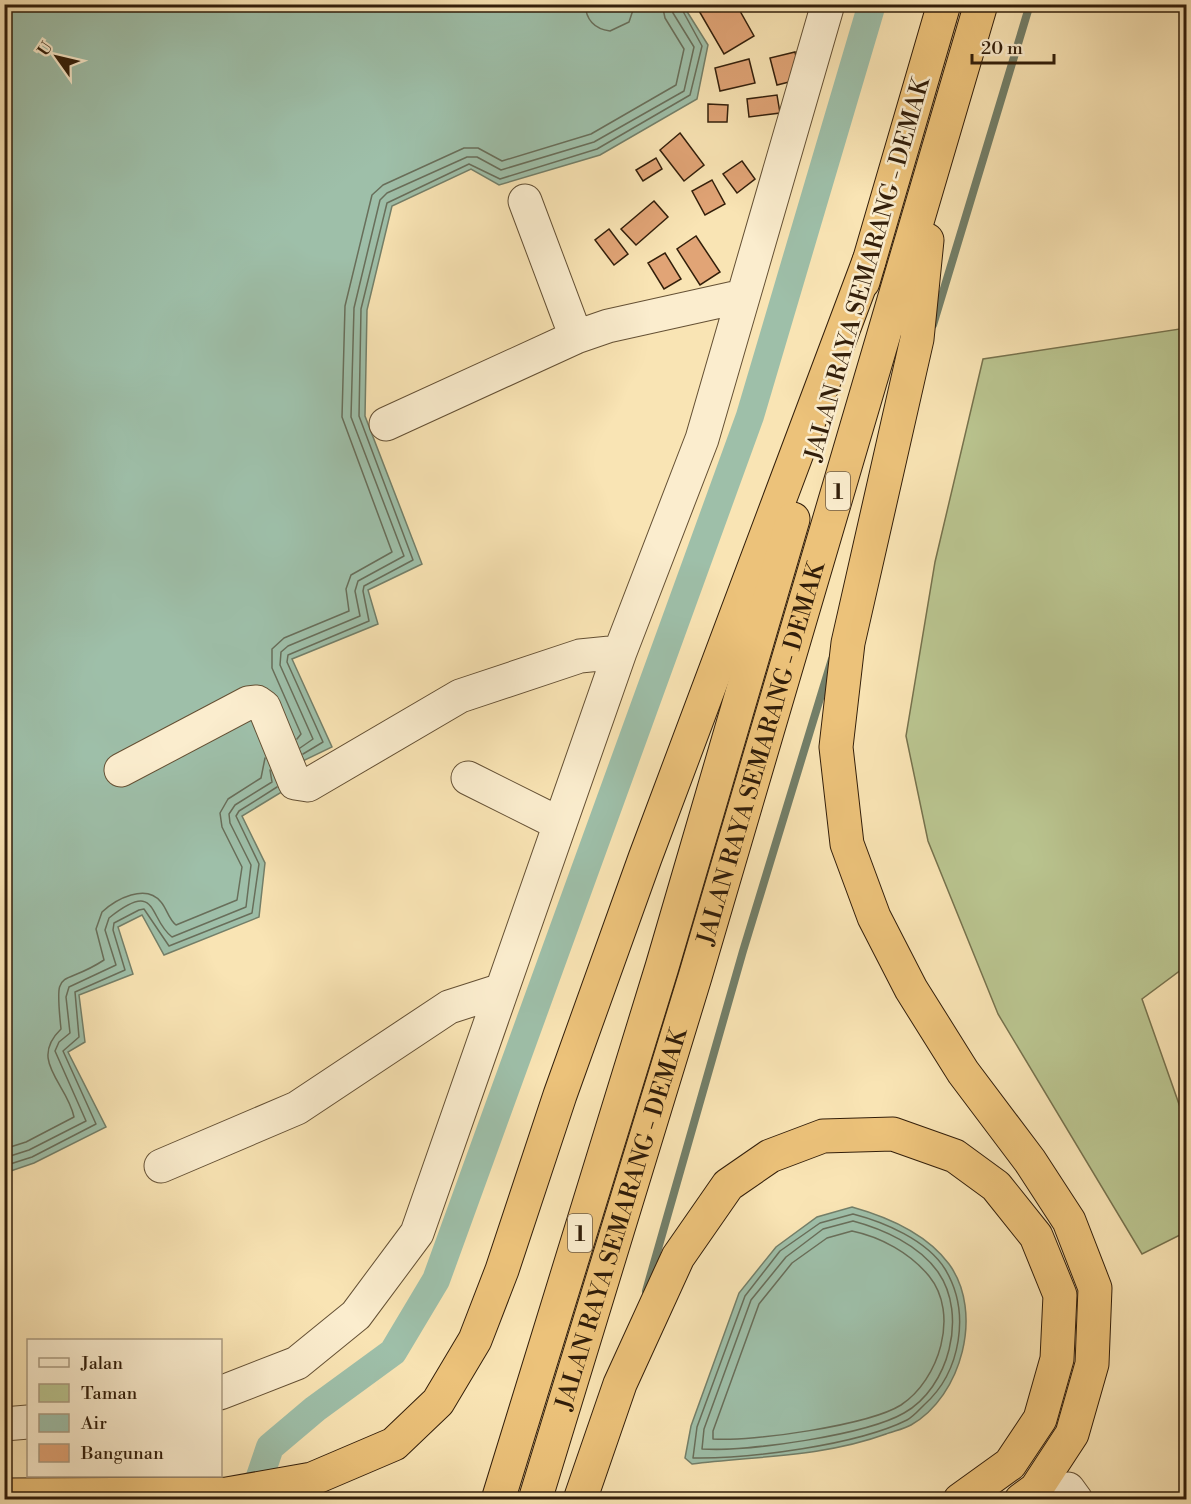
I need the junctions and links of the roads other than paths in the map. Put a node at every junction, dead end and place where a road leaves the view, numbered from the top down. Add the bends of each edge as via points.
1 (828, 4) edge
2 (944, 4) edge
3 (981, 4) edge
4 (936, 157) junction
5 (525, 201) dead end
6 (869, 261) junction
7 (743, 296) junction
8 (576, 337) junction
9 (386, 424) dead end
10 (620, 652) junction
11 (122, 770) dead end
12 (468, 778) dead end
13 (560, 824) junction
14 (502, 990) junction
15 (161, 1166) dead end
16 (222, 1392) edge
17 (27, 1422) edge
18 (4, 1424) edge
19 (4, 1495) edge
20 (498, 1500) edge
21 (535, 1500) edge
22 (580, 1500) edge
23 (960, 1500) edge
24 (1022, 1500) edge

1 - 7 street
2 - 6 highway, JALAN RAYA SEMARANG - DEMAK / 1
3 - 4 highway, JALAN RAYA SEMARANG - DEMAK / 1
4 - 21 highway, JALAN RAYA SEMARANG - DEMAK / 1 via 695,977
4 - 24 highway via 917,339 848,643 836,747 847,844 874,917 911,989 963,1072 1030,1161 1069,1221 1095,1288 1092,1364 1072,1434 1036,1489
5 - 8 street
6 - 19 highway via 645,858 502,1270 475,1340 438,1402 394,1444 312,1479 227,1494
6 - 20 highway, JALAN RAYA SEMARANG - DEMAK / 1 via 662,967
7 - 8 street via 608,326
7 - 10 street via 702,439
8 - 9 street
10 - 11 street via 580,656 460,696 308,785 295,783 264,707 257,702 248,703
10 - 13 street
12 - 13 street
13 - 14 street
14 - 15 street via 449,1007 297,1108
14 - 16 street via 417,1233 356,1316 297,1363
17 - 18 street
22 - 23 highway via 620,1384 674,1268 728,1185 770,1156 823,1136 893,1134 955,1156 996,1186 1036,1236 1059,1294 1057,1359 1040,1419 1010,1464

